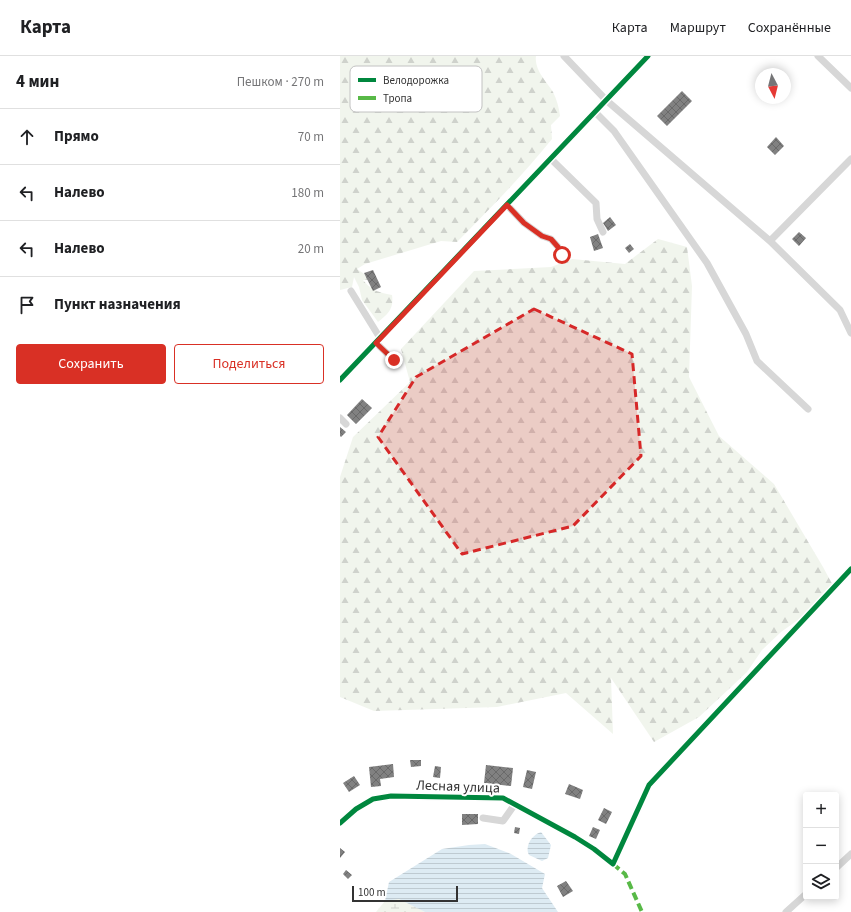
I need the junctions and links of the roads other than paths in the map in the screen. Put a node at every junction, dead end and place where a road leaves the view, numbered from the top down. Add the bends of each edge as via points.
1 (564, 56) edge
2 (648, 56) edge
3 (818, 56) edge
4 (851, 88) edge
5 (606, 100) junction
6 (595, 112) junction
7 (551, 159) junction
8 (851, 159) edge
9 (507, 205) junction
10 (603, 232) dead end
11 (770, 241) junction
12 (562, 255) dead end
13 (351, 291) dead end
14 (851, 333) edge
15 (378, 340) junction
16 (394, 360) dead end
17 (340, 380) edge
18 (808, 409) dead end
19 (340, 418) edge
20 (346, 424) dead end
21 (851, 569) edge
22 (515, 804) junction
23 (483, 818) dead end
24 (340, 823) edge
25 (851, 854) edge
26 (839, 865) edge
27 (803, 897) edge
28 (786, 912) edge

1 - 5 street
2 - 5 street
3 - 4 street
5 - 6 street
5 - 11 street
6 - 7 street
6 - 18 street via 614,131 707,263 746,334 757,361
7 - 9 street
7 - 10 street via 596,203 597,220
8 - 11 street
9 - 12 street via 524,223 542,236 551,239
9 - 15 street
11 - 14 street via 840,310
13 - 15 street
15 - 16 street
15 - 17 street
19 - 20 street
21 - 22 street, Лесная улица via 649,785 613,864 581,841
22 - 23 street via 503,821
22 - 24 street, Лесная улица via 503,798 391,796 373,799
25 - 26 street
27 - 28 street

